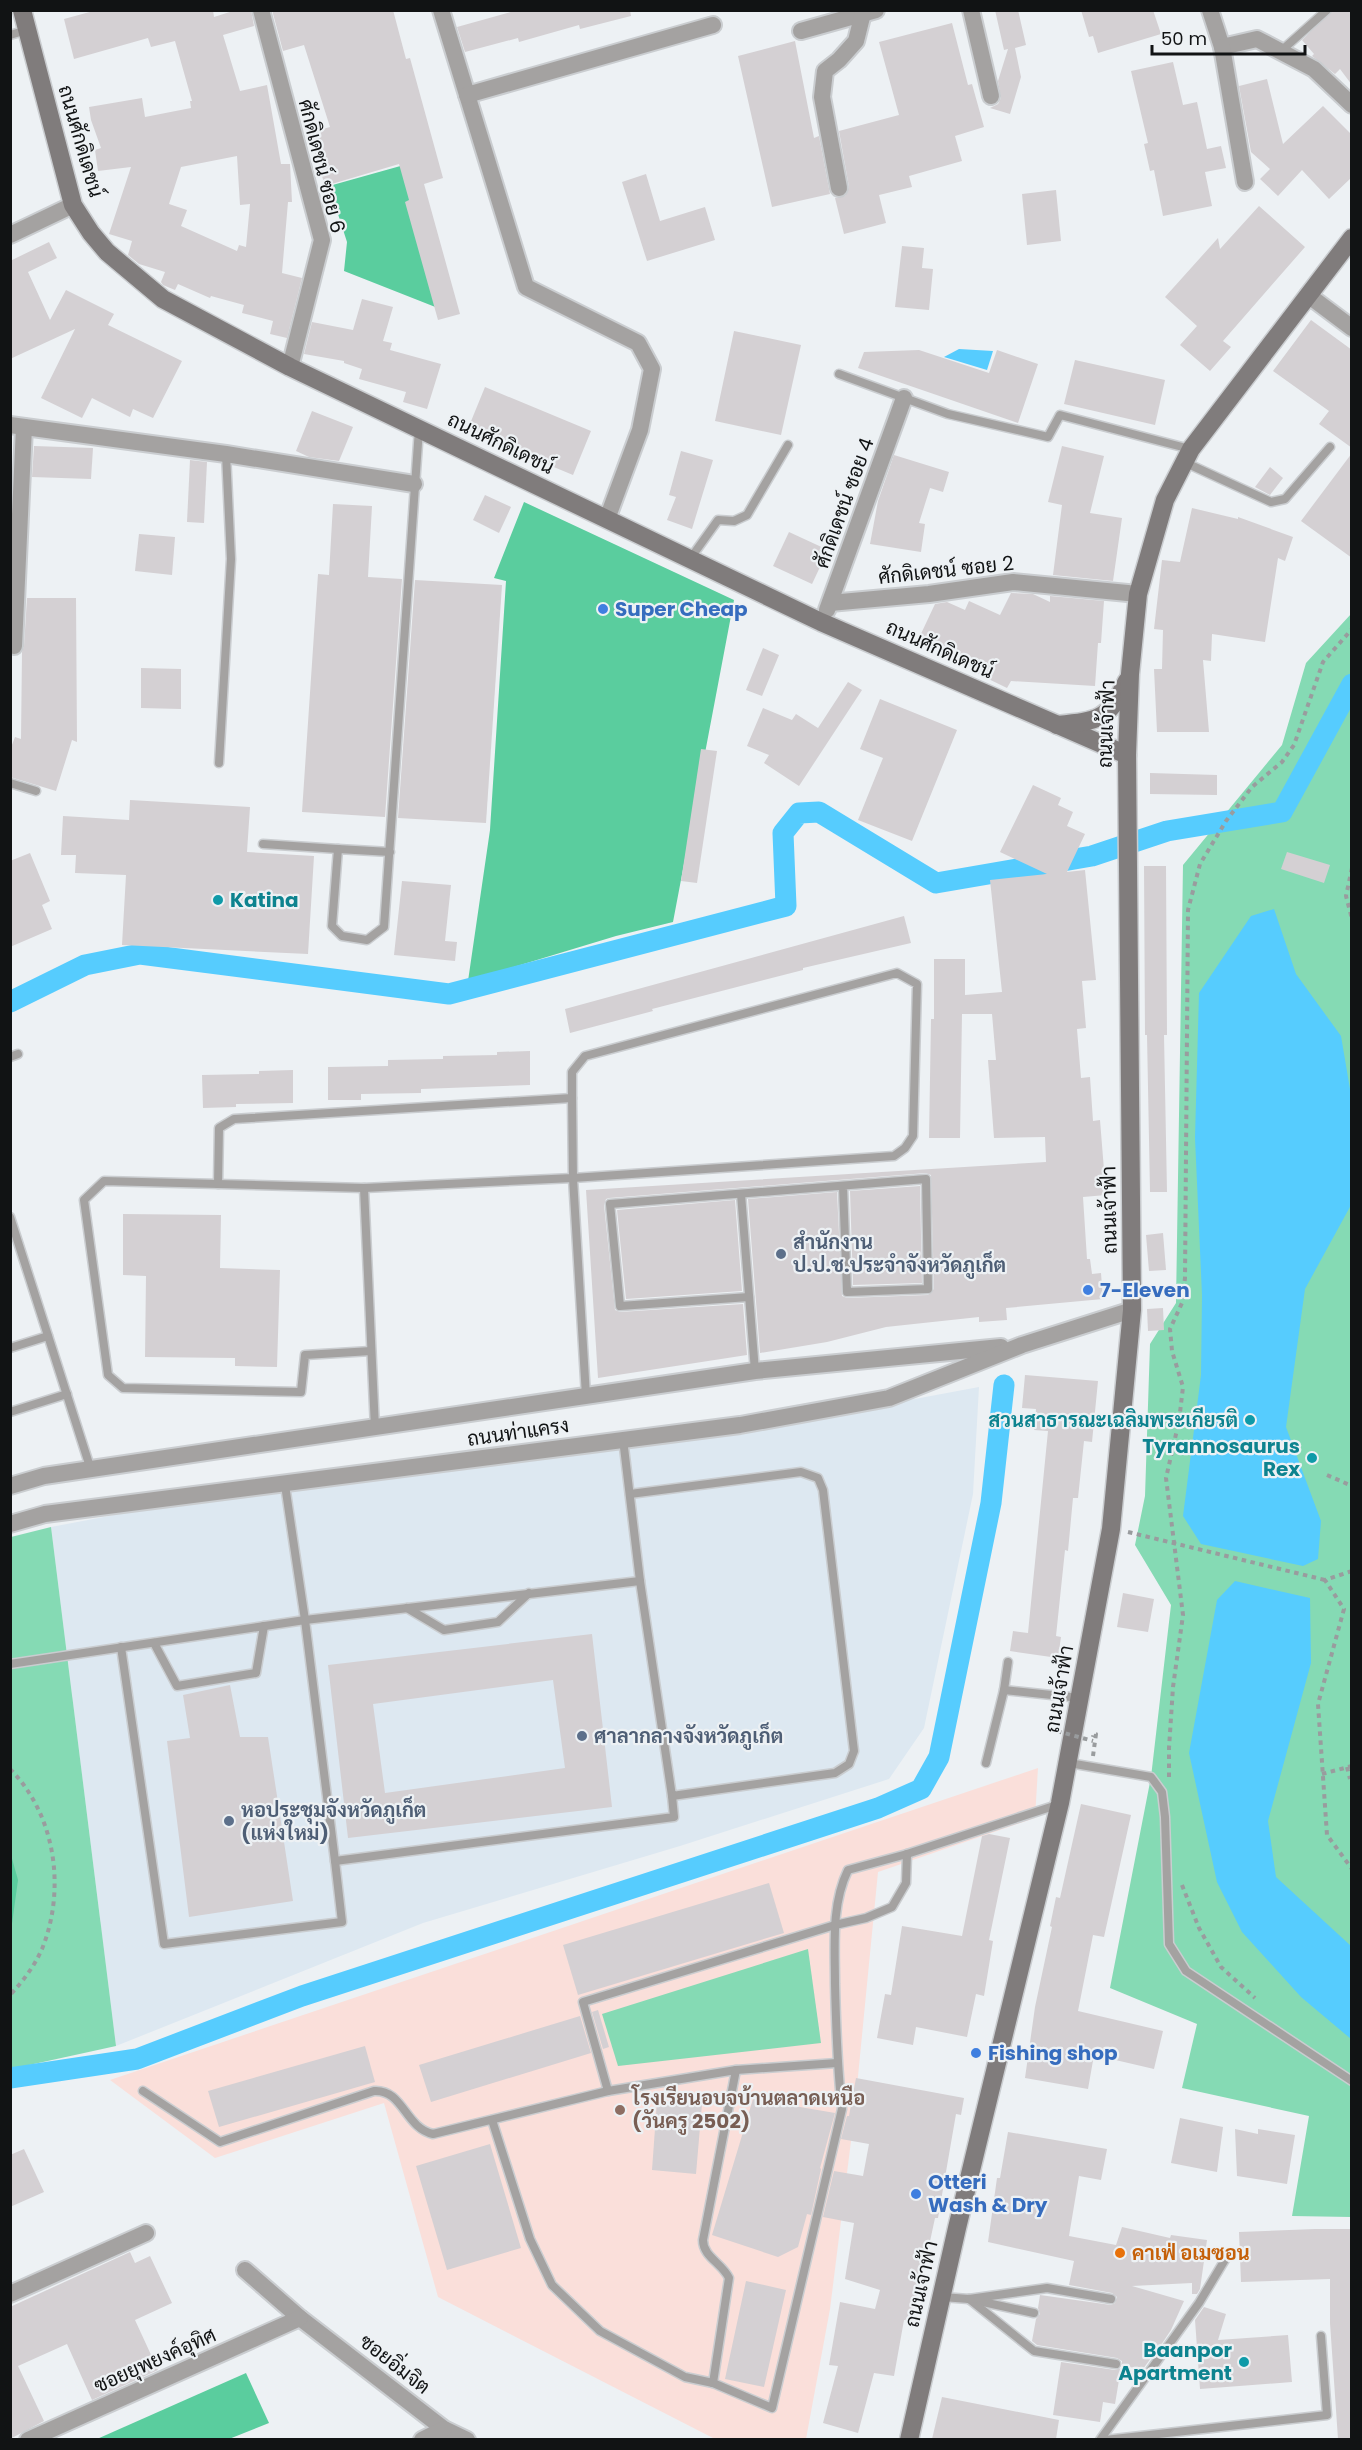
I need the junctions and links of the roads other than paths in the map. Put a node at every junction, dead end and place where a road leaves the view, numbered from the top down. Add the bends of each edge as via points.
1 (22, 10) edge
2 (261, 10) edge
3 (441, 10) edge
4 (971, 10) edge
5 (1210, 10) edge
6 (1327, 10) edge
7 (870, 12) edge
8 (713, 24) dead end
9 (801, 31) dead end
10 (19, 32) edge
11 (1222, 47) junction
12 (1281, 51) junction
13 (467, 95) junction
14 (991, 96) dead end
15 (1352, 105) edge
16 (1245, 182) dead end
17 (838, 188) dead end
18 (73, 205) junction
19 (10, 236) edge
20 (1352, 238) edge
21 (1308, 295) junction
22 (1352, 328) edge
23 (290, 367) junction
24 (838, 374) dead end
25 (904, 398) junction
26 (17, 426) edge
27 (419, 428) junction
28 (788, 445) dead end
29 (1330, 447) dead end
30 (226, 454) junction
31 (1187, 456) junction
32 (414, 484) junction
33 (608, 519) junction
34 (690, 559) junction
35 (1138, 594) junction
36 (830, 603) junction
37 (821, 622) junction
38 (14, 646) dead end
39 (1130, 674) junction
40 (1056, 725) junction
41 (1126, 755) junction
42 (219, 763) dead end
43 (10, 783) edge
44 (36, 791) dead end
45 (262, 844) dead end
46 (338, 849) junction
47 (390, 852) junction
48 (572, 1098) junction
49 (573, 1178) junction
50 (219, 1184) junction
51 (843, 1186) junction
52 (364, 1188) junction
53 (741, 1194) junction
54 (10, 1217) edge
55 (749, 1297) junction
56 (1132, 1310) junction
57 (48, 1335) junction
58 (1022, 1345) junction
59 (10, 1348) edge
60 (371, 1351) junction
61 (755, 1371) junction
62 (67, 1394) junction
63 (586, 1396) junction
64 (10, 1412) edge
65 (375, 1428) junction
66 (623, 1439) junction
67 (91, 1470) junction
68 (285, 1485) junction
69 (10, 1486) edge
70 (630, 1494) junction
71 (10, 1524) edge
72 (640, 1581) junction
73 (529, 1593) junction
74 (407, 1608) junction
75 (306, 1620) junction
76 (264, 1626) junction
77 (154, 1643) junction
78 (121, 1647) junction
79 (1008, 1662) dead end
80 (10, 1664) edge
81 (1004, 1690) junction
82 (1080, 1698) junction
83 (986, 1763) dead end
84 (1069, 1763) junction
85 (672, 1796) junction
86 (1060, 1803) junction
87 (907, 1854) junction
88 (335, 1861) junction
89 (835, 1925) junction
90 (837, 2063) junction
91 (736, 2070) junction
92 (1352, 2081) edge
93 (143, 2091) dead end
94 (608, 2091) junction
95 (492, 2120) junction
96 (146, 2233) dead end
97 (1226, 2258) dead end
98 (245, 2270) dead end
99 (10, 2294) edge
100 (941, 2297) junction
101 (969, 2299) junction
102 (1111, 2299) dead end
103 (1034, 2313) dead end
104 (300, 2318) junction
105 (1321, 2336) dead end
106 (1116, 2364) dead end
107 (713, 2383) junction
108 (444, 2430) junction
109 (28, 2439) edge
110 (422, 2439) edge
111 (467, 2439) edge
112 (909, 2439) edge
113 (1100, 2439) edge
114 (1105, 2439) edge

1 - 10 main road, ถนนศักดิเดชน์
2 - 23 street, ศักดิเดชน์ ซอย 6 via 322,240
3 - 13 street
4 - 14 street
5 - 11 street
6 - 12 lane
7 - 9 street
7 - 17 street via 856,41 825,71 822,97
8 - 13 street
10 - 18 main road, ถนนศักดิเดชน์
11 - 12 street via 1257,39
11 - 16 street
12 - 15 street via 1314,69
13 - 33 street via 526,287 638,342 652,369 640,430
18 - 19 street
18 - 23 main road, ถนนศักดิเดชน์ via 107,252 163,299
20 - 21 main road, ถนนเจ้าฟ้า
21 - 22 street
21 - 31 main road, ถนนเจ้าฟ้า
23 - 27 main road, ถนนศักดิเดชน์
24 - 25 lane
25 - 31 lane via 948,414 1048,437 1060,415
25 - 36 street, ศักดิเดชน์ ซอย 4
26 - 30 street
26 - 38 street
27 - 32 lane
27 - 33 main road, ถนนศักดิเดชน์
28 - 34 lane via 747,515 734,521 718,520
29 - 31 lane via 1285,499 1271,502
30 - 32 street
30 - 42 lane via 231,559
31 - 35 main road, ถนนเจ้าฟ้า via 1165,500
32 - 47 lane
33 - 34 main road, ถนนศักดิเดชน์
34 - 37 main road, ถนนศักดิเดชน์
35 - 36 street, ศักดิเดชน์ ซอย 2 via 1013,582
35 - 39 main road, ถนนเจ้าฟ้า
36 - 37 street, ศักดิเดชน์ ซอย 4
37 - 40 main road, ถนนศักดิเดชน์
39 - 40 main road via 1115,706 1086,722
39 - 41 main road, ถนนเจ้าฟ้า
40 - 41 main road, ถนนศักดิเดชน์
41 - 56 main road, ถนนเจ้าฟ้า
43 - 44 lane
45 - 46 lane
46 - 47 lane
46 - 47 lane via 332,926 342,936 367,940 384,927
48 - 49 lane
48 - 49 lane via 572,1072 585,1056 897,973 917,984 913,1136 894,1156
48 - 50 lane via 234,1119 219,1128
49 - 52 lane
49 - 63 lane
50 - 52 lane
50 - 60 lane via 104,1181 84,1200 108,1375 123,1388 300,1392 305,1355
51 - 51 lane via 926,1179 928,1289 847,1292
51 - 53 lane
52 - 60 lane
53 - 55 lane
53 - 55 lane via 610,1204 620,1306
54 - 57 lane
55 - 61 lane
56 - 58 street, ถนนท่าแครง
56 - 82 main road, ถนนเจ้าฟ้า via 1111,1529
57 - 59 lane
57 - 62 lane
58 - 61 street, ถนนท่าแครง
58 - 66 street, ถนนท่าแครง via 890,1398 740,1425
60 - 65 lane
61 - 63 street, ถนนท่าแครง
62 - 64 lane
62 - 67 lane
63 - 65 street, ถนนท่าแครง
65 - 67 street, ถนนท่าแครง
66 - 68 street, ถนนท่าแครง
66 - 70 lane
67 - 69 street, ถนนท่าแครง via 44,1476
68 - 71 street, ถนนท่าแครง via 45,1514
68 - 75 lane
70 - 72 lane
70 - 85 lane via 801,1472 818,1478 823,1490 854,1751 849,1764 835,1773
72 - 73 lane
72 - 85 lane
73 - 74 lane
73 - 74 lane via 498,1622 444,1629
74 - 75 lane
75 - 76 lane
75 - 88 lane
76 - 77 lane
76 - 77 lane via 256,1673 177,1686
77 - 78 lane
78 - 80 lane
78 - 88 lane via 164,1944 342,1922
79 - 81 lane
81 - 82 lane
81 - 83 lane
82 - 84 main road, ถนนเจ้าฟ้า
84 - 86 main road, ถนนเจ้าฟ้า
84 - 92 lane via 1151,1777 1162,1792 1165,1817 1169,1944 1186,1971
85 - 88 lane via 675,1816
86 - 87 lane
86 - 100 main road, ถนนเจ้าฟ้า
87 - 89 lane via 906,1883 892,1907
87 - 89 lane via 848,1870
89 - 90 lane
89 - 94 lane via 583,2002
90 - 91 lane
90 - 107 lane via 842,2109 772,2408
91 - 94 lane
91 - 107 lane via 702,2240 708,2255 729,2278
93 - 95 lane via 220,2142 374,2091 387,2092 421,2132 433,2134
94 - 95 lane
95 - 107 lane via 530,2239 552,2285 600,2331 685,2377
96 - 99 street
97 - 113 lane via 1200,2303
98 - 104 street, ซอยอิ่มจิต
100 - 101 lane
100 - 112 main road, ถนนเจ้าฟ้า
101 - 102 lane via 1047,2288
101 - 103 lane
101 - 106 lane via 1034,2351
104 - 108 street, ซอยอิ่มจิต
104 - 109 street, ซอยยุพยงค์อุทิศ
105 - 114 lane via 1327,2415
108 - 110 street
108 - 111 street, ซอยอิ่มจิต

